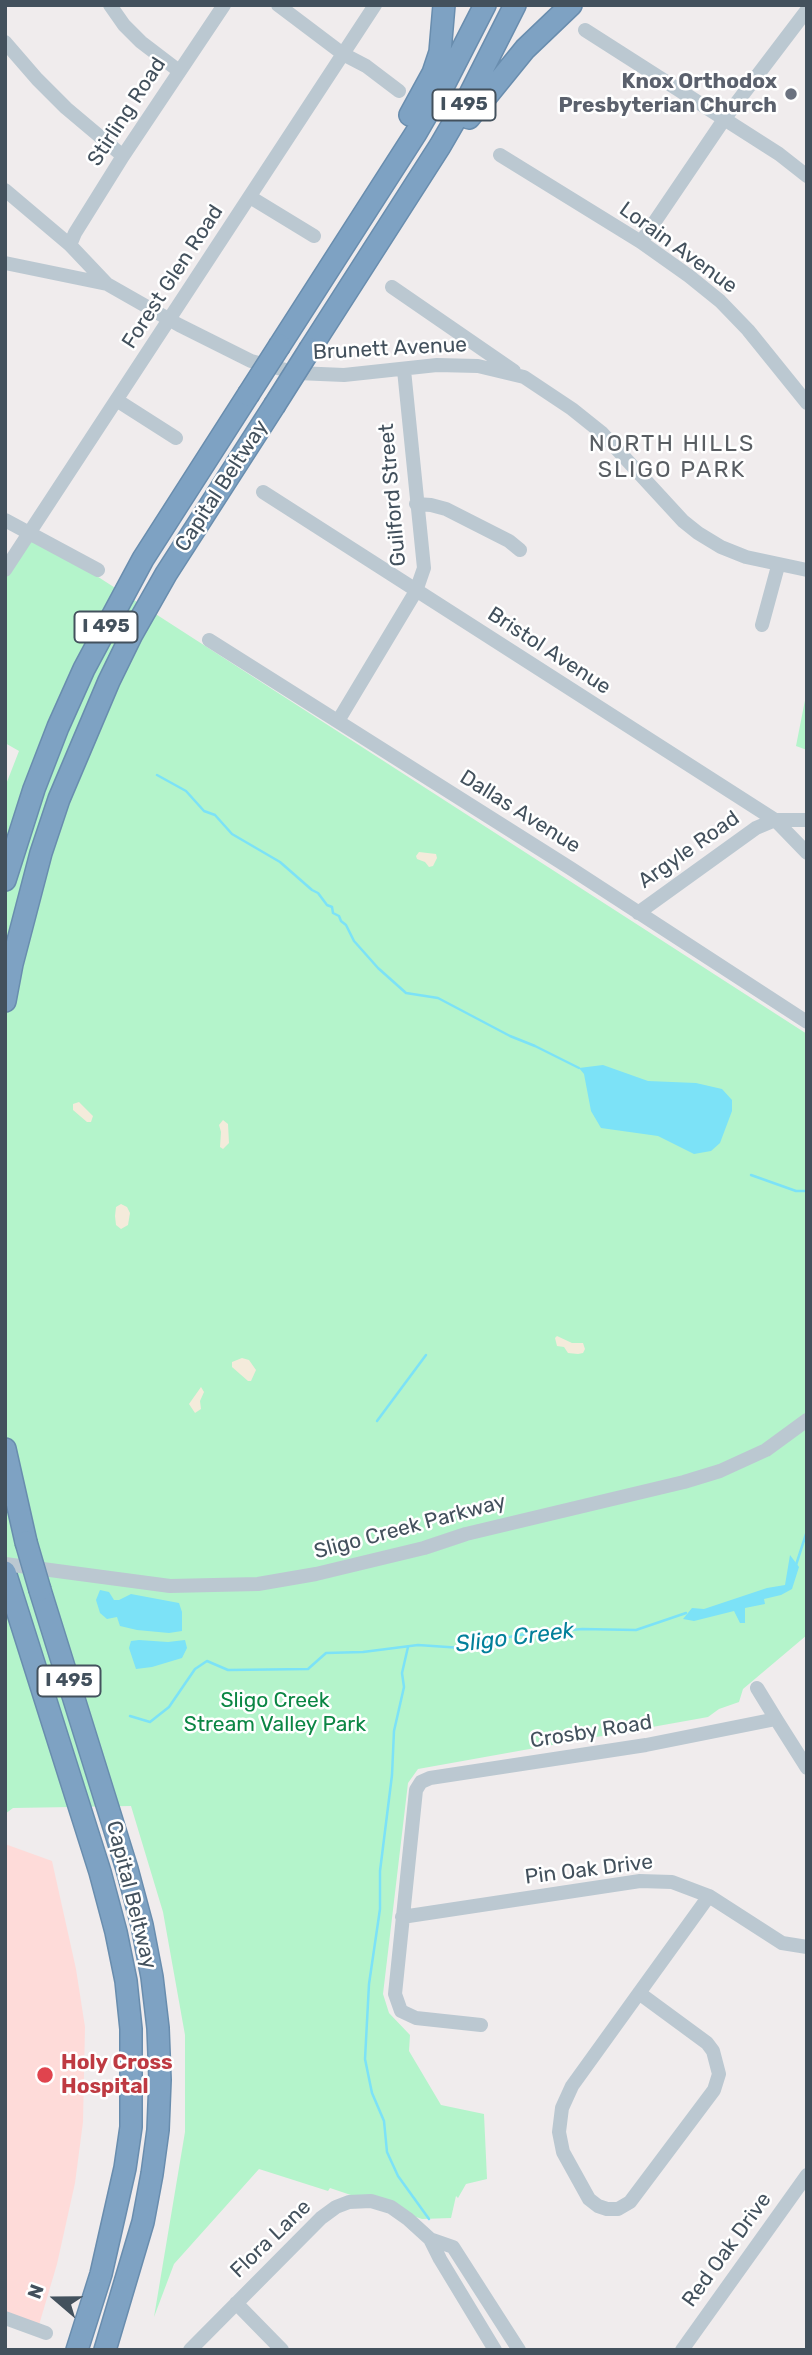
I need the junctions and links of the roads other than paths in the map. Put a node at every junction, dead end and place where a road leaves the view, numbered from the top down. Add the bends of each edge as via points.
1 (110, 5) edge
2 (224, 5) edge
3 (278, 5) edge
4 (375, 5) edge
5 (444, 5) edge
6 (485, 5) edge
7 (515, 5) edge
8 (570, 5) edge
9 (807, 10) edge
10 (585, 30) dead end
11 (5, 42) edge
12 (343, 54) junction
13 (179, 71) junction
14 (399, 91) dead end
15 (725, 118) junction
16 (500, 155) dead end
17 (123, 156) junction
18 (807, 176) edge
19 (5, 190) edge
20 (250, 197) junction
21 (405, 200) junction
22 (314, 236) dead end
23 (641, 242) junction
24 (70, 245) junction
25 (6, 264) edge
26 (107, 284) junction
27 (392, 288) dead end
28 (170, 320) junction
29 (280, 345) junction
30 (404, 370) junction
31 (524, 377) junction
32 (118, 401) junction
33 (807, 403) edge
34 (176, 438) dead end
35 (263, 492) dead end
36 (416, 504) junction
37 (5, 520) edge
38 (30, 533) junction
39 (520, 550) dead end
40 (778, 566) junction
41 (5, 570) edge
42 (98, 570) dead end
43 (807, 570) edge
44 (416, 591) junction
45 (762, 625) dead end
46 (209, 640) dead end
47 (338, 721) junction
48 (775, 820) junction
49 (807, 820) edge
50 (807, 852) edge
51 (5, 880) edge
52 (638, 912) junction
53 (5, 1001) edge
54 (807, 1022) edge
55 (807, 1420) edge
56 (5, 1449) edge
57 (6, 1574) edge
58 (758, 1688) dead end
59 (776, 1719) junction
60 (807, 1768) edge
61 (709, 1896) junction
62 (402, 1917) junction
63 (807, 1947) edge
64 (639, 1993) junction
65 (481, 2025) dead end
66 (807, 2175) edge
67 (430, 2239) junction
68 (236, 2303) junction
69 (6, 2320) edge
70 (46, 2333) dead end
71 (76, 2350) edge
72 (105, 2350) edge
73 (190, 2350) edge
74 (282, 2350) edge
75 (495, 2350) edge
76 (519, 2350) edge
77 (681, 2350) edge

1 - 13 street via 141,42
2 - 13 street, Stirling Road
3 - 12 street
4 - 12 street, Forest Glen Road
5 - 29 highway via 442,42 433,73
6 - 29 highway, Capital Beltway / I 495 via 416,133
7 - 21 highway, Capital Beltway / I 495 via 469,96
8 - 21 highway via 504,73
9 - 15 street
10 - 15 street
11 - 17 street via 66,108
12 - 14 street
12 - 20 street, Forest Glen Road
13 - 17 street, Stirling Road
15 - 18 street
15 - 23 street
16 - 23 street, Lorain Avenue
17 - 24 street, Stirling Road
19 - 24 street, Brunett Avenue
20 - 22 street
20 - 28 street, Forest Glen Road
21 - 53 highway, Capital Beltway / I 495, bridge via 166,574 109,681 44,842
23 - 33 street, Lorain Avenue via 720,301
24 - 26 street, Brunett Avenue
25 - 26 street
26 - 28 street, Brunett Avenue
27 - 31 street
28 - 30 street, Brunett Avenue via 276,369 344,375
28 - 32 street, Forest Glen Road
29 - 51 highway, Capital Beltway / I 495, bridge via 143,559 96,645 58,727
30 - 31 street, Brunett Avenue via 478,366
30 - 36 street, Guilford Street
31 - 40 street, Brunett Avenue via 602,433 698,533 733,552
32 - 34 street
32 - 38 street, Forest Glen Road
35 - 44 street, Bristol Avenue
36 - 39 street via 446,509
36 - 44 street, Guilford Street via 424,568
37 - 38 street
38 - 41 street, Forest Glen Road
38 - 42 street
40 - 43 street, Brunett Avenue
40 - 45 street
44 - 47 street, Guilford Street
44 - 48 street, Bristol Avenue
46 - 47 street, Dallas Avenue
47 - 52 street, Dallas Avenue
48 - 49 street, Argyle Road
48 - 50 street, Bristol Avenue
48 - 52 street, Argyle Road via 738,839
52 - 54 street, Dallas Avenue
55 - 57 street, Sligo Creek Parkway via 766,1450 720,1471 316,1574 258,1584 170,1586
56 - 72 highway, Capital Beltway / I 495, bridge via 26,1542 109,1805 152,1977 160,2080 158,2130 143,2222
57 - 71 highway, Capital Beltway / I 495 via 107,1896 126,1981 131,2029 131,2127 116,2217
58 - 59 street
59 - 60 street
59 - 62 street, Crosby Road via 421,1782 416,1790
61 - 62 street, Pin Oak Drive via 672,1882 640,1881
61 - 63 street, Pin Oak Drive via 782,1943
61 - 64 street
62 - 65 street via 395,1994 401,2011 416,2018
64 - 64 street via 572,2086 562,2108 559,2132 563,2152 589,2199 607,2209 629,2202 714,2090 719,2074 707,2043
66 - 77 street, Red Oak Drive
67 - 68 street, Flora Lane via 391,2207 371,2201 349,2202 321,2218
67 - 75 street
67 - 76 street via 453,2247
68 - 73 street, Flora Lane
68 - 74 street
69 - 70 street

